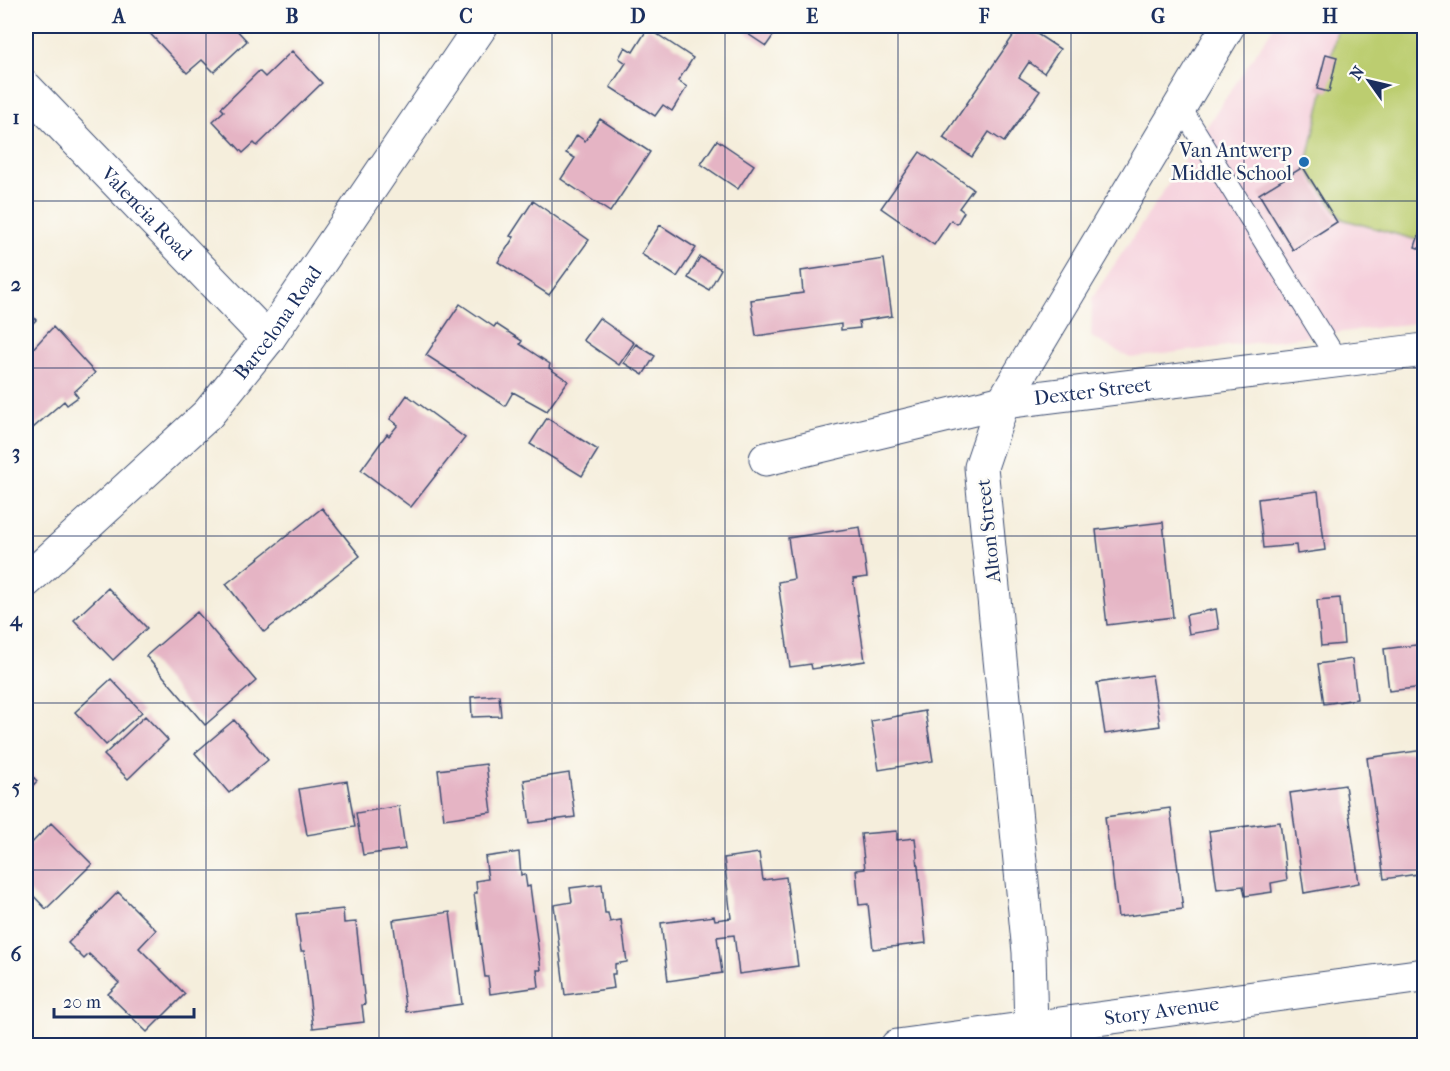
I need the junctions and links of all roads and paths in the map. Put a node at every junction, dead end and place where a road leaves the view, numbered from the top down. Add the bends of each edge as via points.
1 (481, 26) edge
2 (1228, 26) edge
3 (26, 88) edge
4 (1180, 106) junction
5 (268, 339) junction
6 (1425, 350) edge
7 (1338, 361) junction
8 (1003, 402) junction
9 (766, 459) dead end
10 (26, 581) edge
11 (1425, 975) edge
12 (1031, 1028) junction
13 (897, 1046) edge

1 - 5 street, Barcelona Road
2 - 4 street, Alton Street
3 - 5 street, Valencia Road
4 - 7 lane
4 - 8 street, Alton Street
5 - 10 street, Barcelona Road via 208,414
6 - 7 street, Dexter Street
7 - 8 street, Dexter Street
8 - 9 street, Dexter Street
8 - 12 street, Alton Street via 981,467 1029,952
11 - 12 street, Story Avenue
12 - 13 street, Story Avenue

